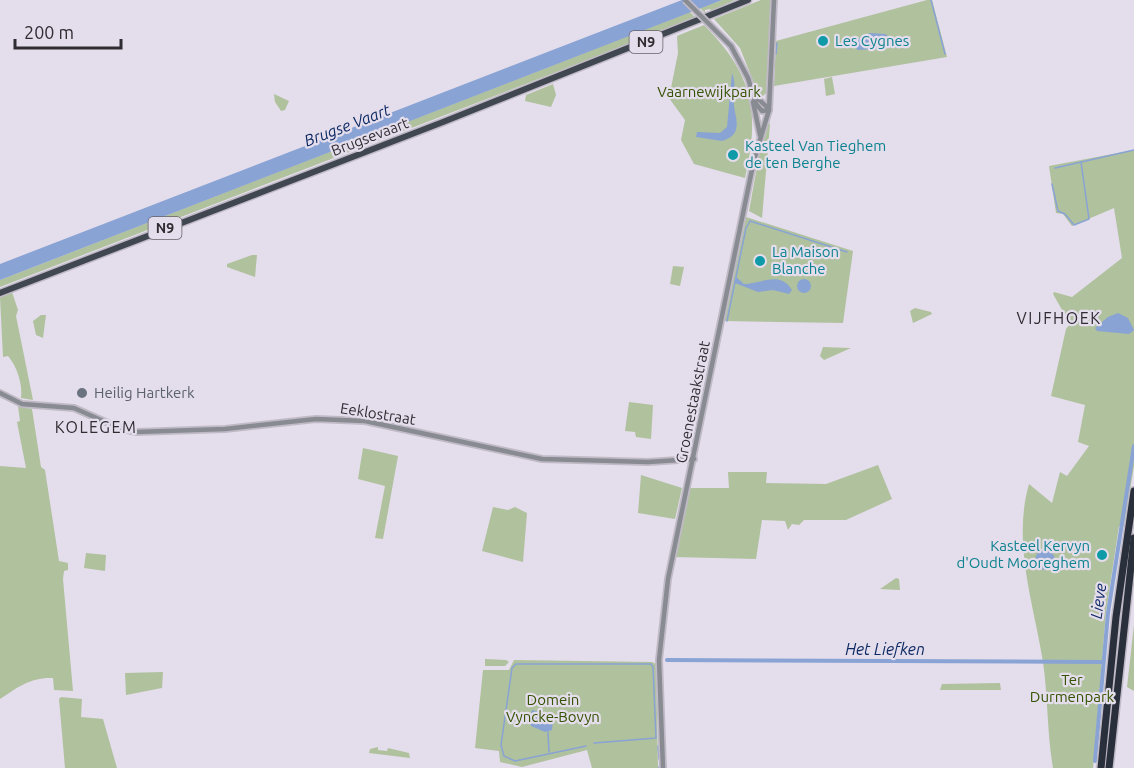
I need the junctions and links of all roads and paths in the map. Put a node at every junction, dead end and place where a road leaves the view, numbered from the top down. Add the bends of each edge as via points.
1 (685, 0) edge
2 (747, 0) edge
3 (774, 0) edge
4 (753, 94) junction
5 (769, 110) junction
6 (760, 135) junction
7 (0, 292) edge
8 (0, 393) edge
9 (694, 459) junction
10 (1134, 491) edge
11 (1134, 538) edge
12 (663, 768) edge
13 (1101, 768) edge
14 (1109, 768) edge

1 - 4 street, bridge via 731,46
2 - 7 main road, Brugsevaart / N9 via 449,120
3 - 5 street, Groenestaakstraat
4 - 5 street via 758,108
4 - 6 street, Groenestaakstraat
5 - 6 street, Groenestaakstraat
6 - 9 street, Groenestaakstraat
8 - 9 street, Eeklostraat via 24,404 74,408 136,432 343,419 542,459
9 - 12 street, Groenestaakstraat via 668,579 659,675
10 - 13 highway
11 - 14 highway

